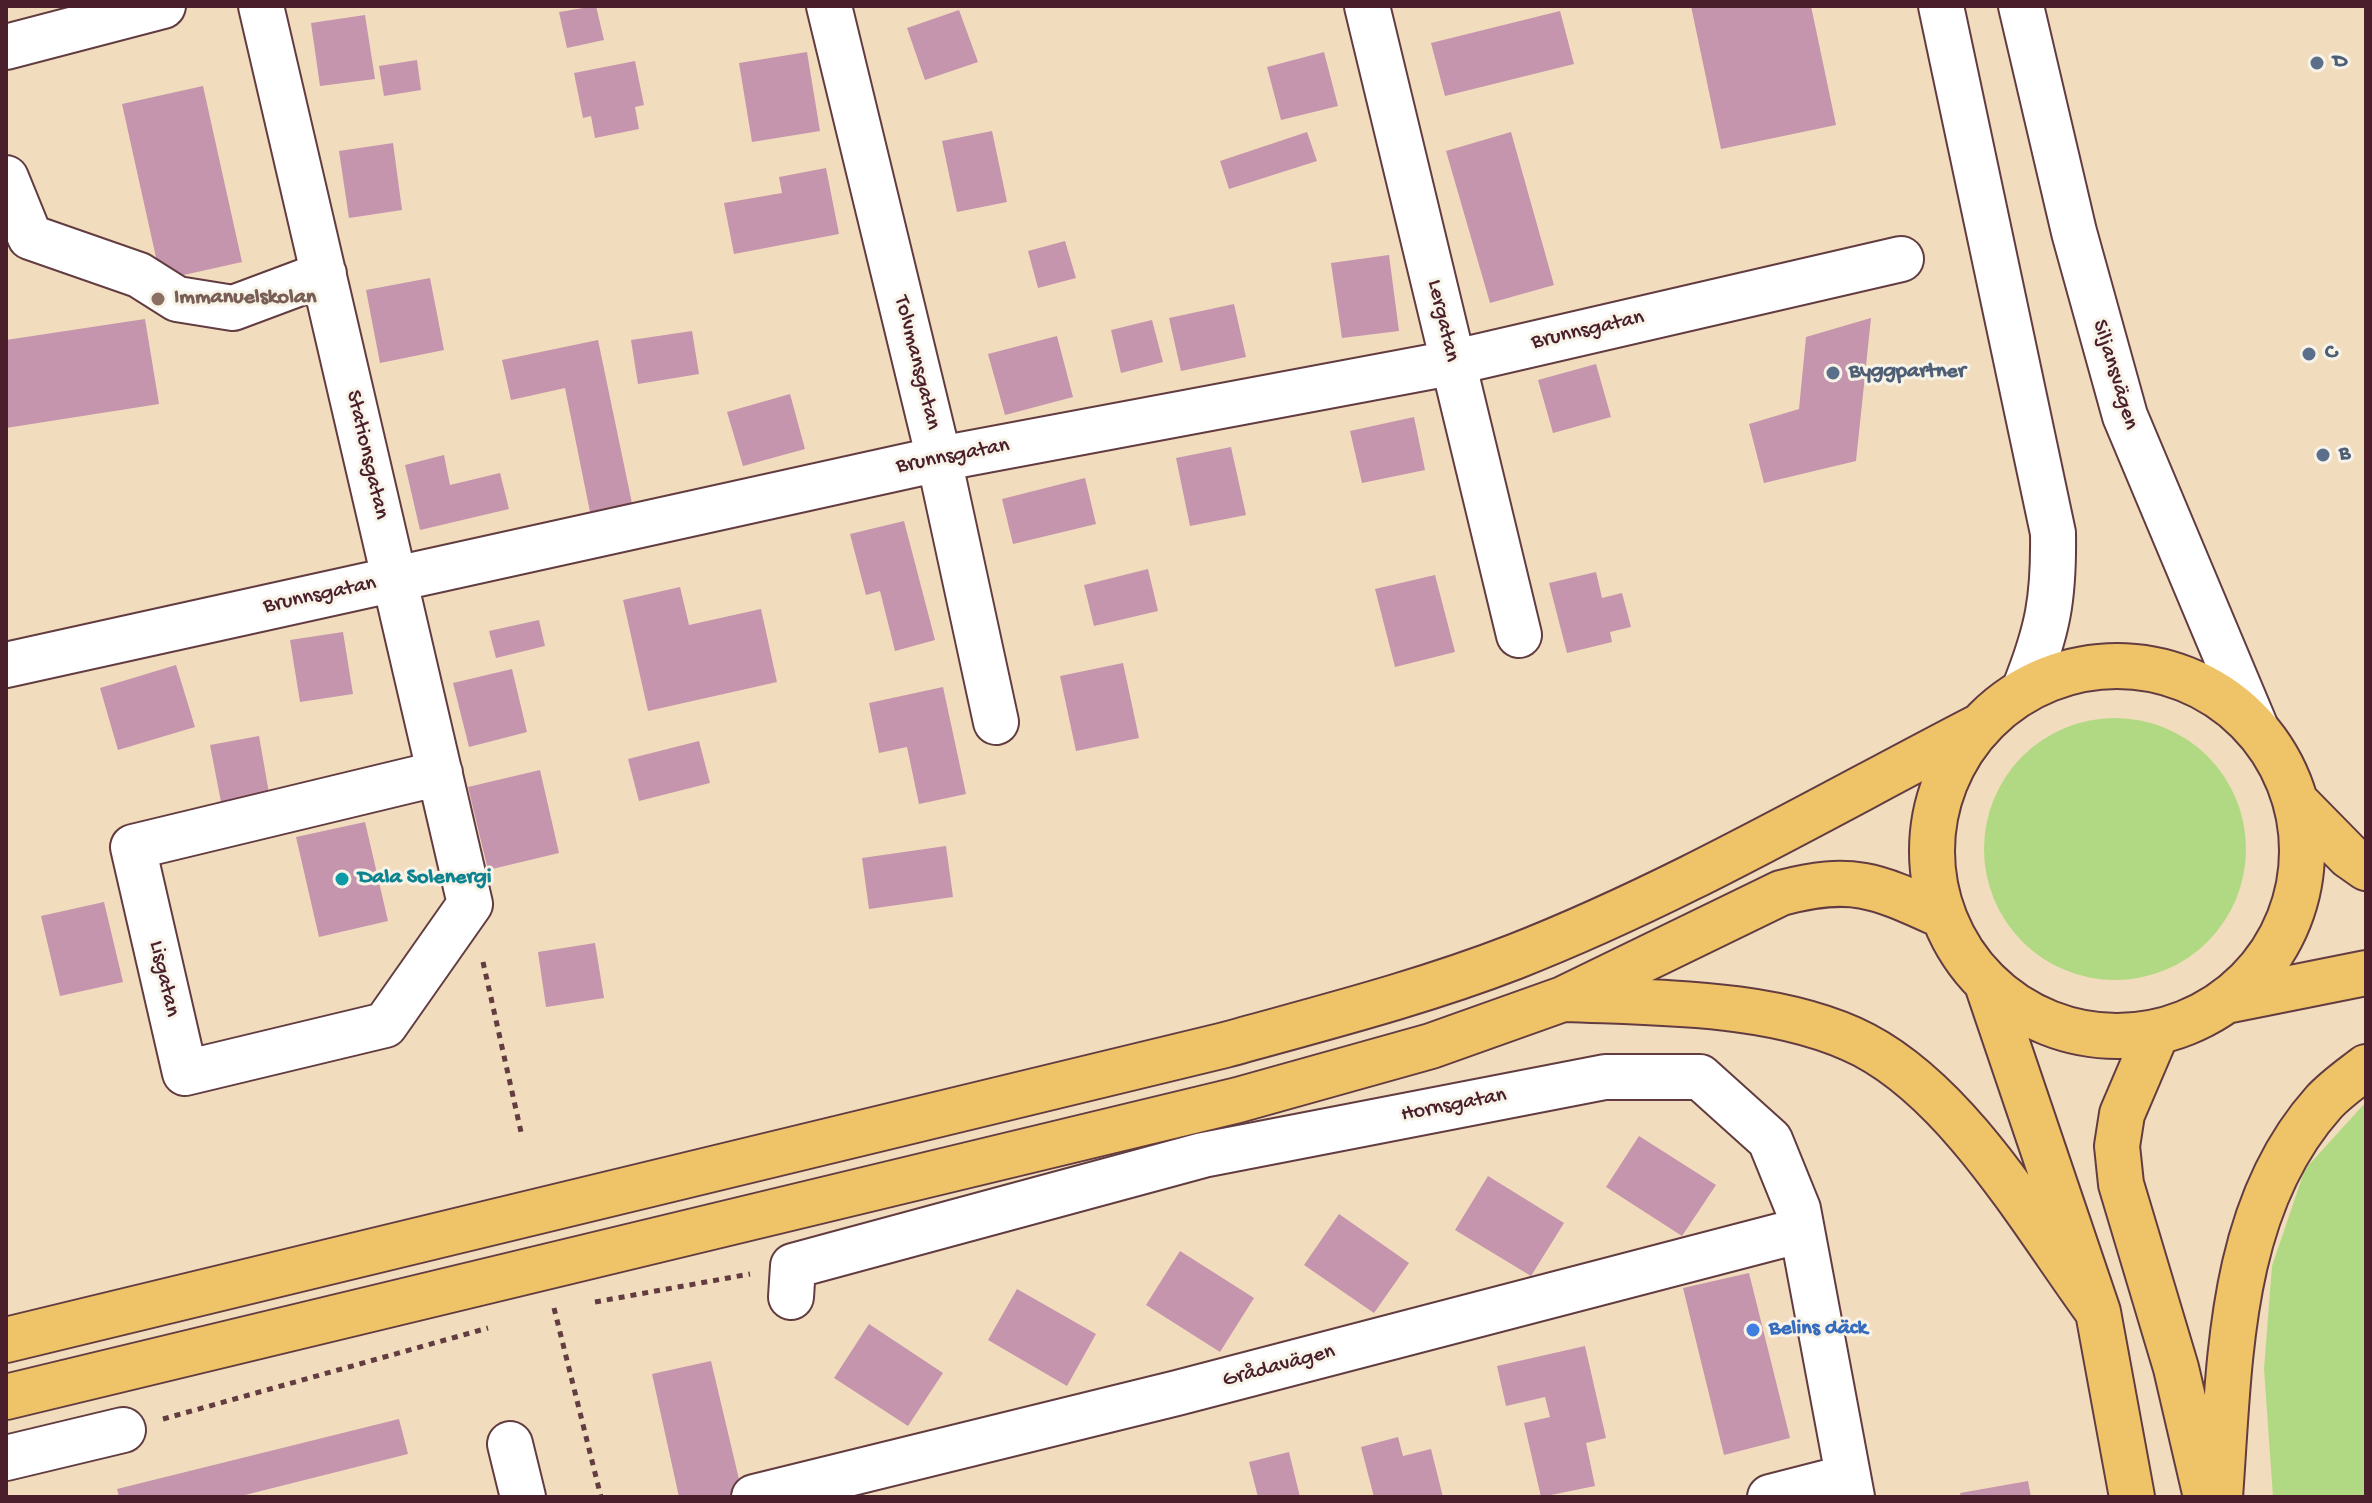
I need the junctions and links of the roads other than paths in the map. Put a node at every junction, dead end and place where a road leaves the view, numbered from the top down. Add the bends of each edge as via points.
1 (163, 6) edge
2 (261, 6) edge
3 (829, 6) edge
4 (1367, 6) edge
5 (1941, 6) edge
6 (2021, 6) edge
7 (6, 47) edge
8 (6, 178) edge
9 (1901, 259) dead end
10 (324, 274) junction
11 (1451, 363) junction
12 (939, 459) junction
13 (395, 579) junction
14 (1519, 635) dead end
15 (6, 665) edge
16 (2024, 690) junction
17 (996, 722) dead end
18 (1980, 726) junction
19 (2256, 728) junction
20 (440, 773) junction
21 (2295, 801) junction
22 (2366, 868) edge
23 (470, 904) joint
24 (1943, 916) junction
25 (2366, 973) edge
26 (1987, 984) junction
27 (1563, 999) junction
28 (2226, 1001) junction
29 (2157, 1032) junction
30 (2366, 1067) edge
31 (1802, 1230) junction
32 (792, 1282) road end
33 (2098, 1312) junction
34 (6, 1340) edge
35 (6, 1397) edge
36 (123, 1430) road end
37 (510, 1444) dead end
38 (6, 1458) edge
39 (1850, 1487) edge
40 (523, 1497) edge
41 (754, 1497) edge
42 (1770, 1497) edge
43 (2132, 1497) edge
44 (2206, 1497) edge
45 (2220, 1497) edge

1 - 7 street
2 - 10 street, Stationsgatan
3 - 12 street, Tolvmansgatan
4 - 11 street, Lergatan
5 - 16 street via 2053,533 2054,588 2046,633
6 - 19 street, Siljansvägen via 2074,232 2125,416
8 - 10 street via 30,237 139,275 177,299 233,308
9 - 11 street, Brunnsgatan
10 - 13 street, Stationsgatan
11 - 12 street, Brunnsgatan
11 - 14 street, Lergatan
12 - 13 street, Brunnsgatan
12 - 17 street, Tolvmansgatan
13 - 15 street, Brunnsgatan
13 - 20 street, Stationsgatan
16 - 18 highway
16 - 19 highway via 2084,668 2147,668 2207,689
18 - 24 highway via 1948,774 1932,830 1935,888
18 - 34 highway via 1622,910 1515,957 1410,993 1225,1045
19 - 21 highway via 2273,750
20 - 23 street, Stationsgatan
20 - 23 street, Lisgatan via 133,847 185,1073 385,1025
21 - 22 highway
21 - 28 highway via 2302,857 2292,912 2266,962
24 - 26 highway
24 - 27 highway via 1868,884 1818,884 1781,893
25 - 28 highway
26 - 29 highway via 2037,1019 2066,1029 2112,1036
26 - 33 highway
27 - 33 highway via 1754,1013 1863,1044 1906,1072 1949,1111
27 - 35 highway via 1431,1046 1238,1100
28 - 29 highway
29 - 44 highway via 2122,1114 2117,1146 2121,1184 2176,1368
30 - 45 highway via 2325,1102 2288,1151 2255,1226 2232,1335
31 - 32 street, Hornsgatan via 1770,1140 1700,1077 1605,1077 1203,1155
31 - 39 street, Hornsgatan
31 - 41 street, Grådavägen
33 - 43 highway
36 - 38 street
37 - 40 street
39 - 42 street

